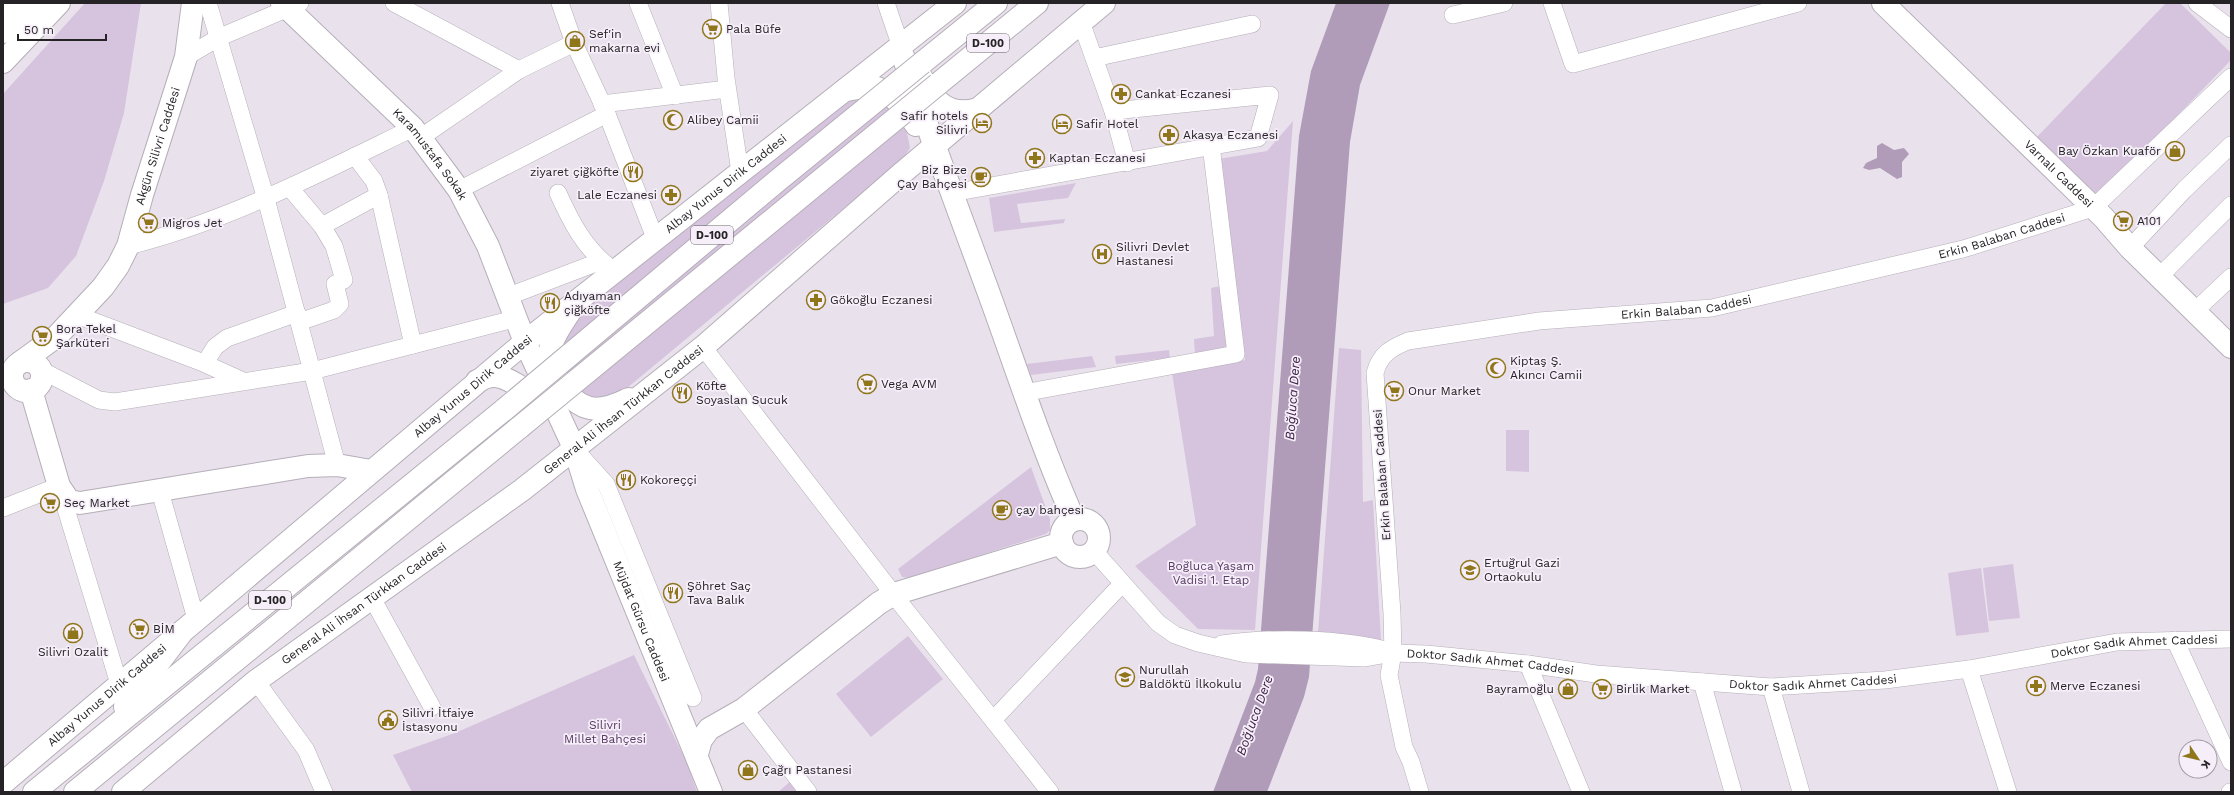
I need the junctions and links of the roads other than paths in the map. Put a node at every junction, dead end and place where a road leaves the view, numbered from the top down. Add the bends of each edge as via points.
1 (59, 3) edge
2 (194, 3) edge
3 (208, 3) edge
4 (394, 3) edge
5 (638, 3) edge
6 (719, 3) edge
7 (886, 3) edge
8 (955, 3) edge
9 (996, 3) edge
10 (1037, 3) edge
11 (1104, 3) edge
12 (1504, 3) edge
13 (1552, 3) edge
14 (1798, 3) edge
15 (1883, 3) edge
16 (2197, 3) edge
17 (290, 5) edge
18 (565, 5) edge
19 (18, 8) edge
20 (1453, 15) dead end
21 (1081, 22) junction
22 (1252, 24) dead end
23 (2231, 29) edge
24 (921, 30) junction
25 (3, 32) edge
26 (218, 38) junction
27 (574, 43) junction
28 (900, 47) junction
29 (186, 57) junction
30 (1094, 58) junction
31 (3, 62) edge
32 (519, 70) junction
33 (2231, 77) edge
34 (727, 89) junction
35 (845, 90) junction
36 (675, 96) junction
37 (978, 108) junction
38 (604, 109) junction
39 (1113, 111) junction
40 (417, 133) junction
41 (1211, 145) junction
42 (2231, 145) edge
43 (934, 147) junction
44 (355, 156) junction
45 (1127, 163) junction
46 (740, 172) junction
47 (901, 174) junction
48 (290, 188) junction
49 (459, 190) junction
50 (558, 193) dead end
51 (952, 193) junction
52 (380, 195) junction
53 (266, 199) junction
54 (2231, 205) edge
55 (2093, 208) junction
56 (322, 226) junction
57 (655, 238) junction
58 (128, 246) junction
59 (2130, 248) junction
60 (607, 266) junction
61 (2160, 276) junction
62 (2231, 277) edge
63 (509, 296) junction
64 (576, 300) junction
65 (2195, 311) junction
66 (77, 315) junction
67 (298, 317) junction
68 (518, 318) junction
69 (525, 342) junction
70 (413, 345) junction
71 (703, 347) junction
72 (2231, 348) edge
73 (20, 364) edge
74 (204, 364) junction
75 (312, 371) junction
76 (243, 381) junction
77 (477, 381) junction
78 (1023, 392) junction
79 (645, 393) junction
80 (574, 450) junction
81 (337, 465) junction
82 (371, 471) junction
83 (542, 475) junction
84 (59, 486) junction
85 (160, 491) junction
86 (3, 508) edge
87 (1074, 520) junction
88 (1062, 543) junction
89 (1094, 550) junction
90 (1122, 584) junction
91 (894, 594) junction
92 (372, 598) junction
93 (189, 625) junction
94 (2231, 639) edge
95 (2175, 640) junction
96 (1393, 653) junction
97 (1528, 664) junction
98 (1969, 669) junction
99 (256, 681) junction
100 (1702, 682) junction
101 (120, 686) junction
102 (1771, 687) junction
103 (693, 698) dead end
104 (432, 707) dead end
105 (739, 712) junction
106 (993, 720) junction
107 (98, 740) junction
108 (697, 754) junction
109 (2231, 762) edge
110 (3, 783) edge
111 (34, 792) edge
112 (75, 792) edge
113 (123, 792) edge
114 (324, 792) edge
115 (711, 792) edge
116 (727, 792) edge
117 (808, 792) edge
118 (1050, 792) edge
119 (1420, 792) edge
120 (1582, 792) edge
121 (1733, 792) edge
122 (1801, 792) edge
123 (2008, 792) edge

1 - 31 main road
2 - 29 main road, Akgün Silivri Caddesi
3 - 26 street
4 - 32 street
5 - 36 street
6 - 34 street
7 - 28 street
8 - 24 main road, Albay Yunus Dirik Caddesi
9 - 107 main road, D-100, bridge via 777,181 505,409
10 - 112 main road, D-100, bridge
11 - 21 main road, General Ali İhsan Türkkan Caddesi
12 - 20 street
13 - 14 street via 1573,64
15 - 55 main road, Varnalı Caddesi
16 - 23 street
17 - 26 street
17 - 40 main road, Karamustafa Sokak
18 - 27 street
19 - 25 main road
21 - 30 street
21 - 37 main road, General Ali İhsan Türkkan Caddesi
22 - 30 street
24 - 28 main road, Albay Yunus Dirik Caddesi
24 - 37 main road via 914,52 914,62 925,85 938,101 952,111 964,113
26 - 29 street
26 - 53 street
27 - 32 street
27 - 38 street
28 - 35 main road, Albay Yunus Dirik Caddesi
28 - 43 main road
29 - 58 main road, Akgün Silivri Caddesi
30 - 39 street
32 - 40 street
33 - 55 street, Erkin Balaban Caddesi
34 - 36 street
34 - 46 street
35 - 46 main road, Albay Yunus Dirik Caddesi
35 - 47 main road via 877,88 909,114 919,130 920,146
36 - 38 street
37 - 43 main road, General Ali İhsan Türkkan Caddesi
38 - 49 street
38 - 57 street
39 - 41 street via 1270,95 1258,138
39 - 45 street
40 - 44 street
40 - 49 main road, Karamustafa Sokak
41 - 45 street
41 - 78 street via 1236,354
42 - 59 street via 2184,190
43 - 47 main road, General Ali İhsan Türkkan Caddesi
43 - 51 main road
44 - 48 street
44 - 52 street via 374,181
45 - 51 street
46 - 57 main road, Albay Yunus Dirik Caddesi
47 - 51 main road via 920,171 934,175
47 - 71 main road, General Ali İhsan Türkkan Caddesi
48 - 53 street
48 - 56 street
49 - 63 main road, Karamustafa Sokak via 488,246
50 - 60 street via 582,240
51 - 78 main road
52 - 56 street
52 - 70 street
53 - 58 street via 152,240
53 - 67 street
54 - 61 street
55 - 59 main road, Varnalı Caddesi
55 - 96 street, Erkin Balaban Caddesi via 1963,248 1712,308 1539,321 1408,341 1389,349 1378,361 1375,372
56 - 67 street via 334,246 344,280 335,284 340,304 334,310
57 - 60 main road, Albay Yunus Dirik Caddesi
58 - 66 main road, Akgün Silivri Caddesi via 103,288
59 - 61 main road, Varnalı Caddesi
60 - 63 street
60 - 64 main road, Albay Yunus Dirik Caddesi
61 - 65 main road, Varnalı Caddesi
62 - 65 street
63 - 68 main road, Karamustafa Sokak
64 - 69 main road, Albay Yunus Dirik Caddesi
64 - 79 main road via 550,350 557,382 589,408 604,408
65 - 72 main road, Varnalı Caddesi
66 - 73 main road, Akgün Silivri Caddesi via 57,336
66 - 74 street
67 - 74 street via 227,338 215,348
67 - 75 street
68 - 69 main road, Karamustafa Sokak
68 - 70 street
69 - 77 main road, Albay Yunus Dirik Caddesi
69 - 80 main road, Müjdat Gürsu Caddesi
70 - 75 street
71 - 79 main road, General Ali İhsan Türkkan Caddesi
71 - 91 street
73 - 76 street via 99,400 115,402
73 - 84 main road via 12,378 17,387 31,390
74 - 76 street
75 - 76 street
75 - 81 street
77 - 82 main road, Albay Yunus Dirik Caddesi
77 - 83 main road via 494,376 518,385 533,395 546,413 554,426 556,443
78 - 87 main road via 1048,461
79 - 80 main road, General Ali İhsan Türkkan Caddesi
80 - 83 main road, General Ali İhsan Türkkan Caddesi
80 - 103 street via 606,484
80 - 108 main road, Müjdat Gürsu Caddesi via 652,652
81 - 82 main road
81 - 85 main road via 308,466
82 - 93 main road, Albay Yunus Dirik Caddesi
83 - 92 main road, General Ali İhsan Türkkan Caddesi
84 - 85 main road via 69,500 80,503
84 - 86 street
84 - 101 street
85 - 93 street
87 - 88 main road via 1063,529
87 - 89 main road via 1090,522 1097,530 1098,541
88 - 89 main road via 1070,554 1076,556
88 - 91 main road
89 - 90 street, Doktor Sadık Ahmet Caddesi
90 - 96 street, Doktor Sadık Ahmet Caddesi via 1158,623 1175,635 1198,643 1326,649 1365,658
90 - 106 street
91 - 105 main road
91 - 106 street
92 - 99 main road, General Ali İhsan Türkkan Caddesi
92 - 104 street
93 - 101 main road, Albay Yunus Dirik Caddesi
93 - 107 main road
94 - 95 street, Doktor Sadık Ahmet Caddesi
95 - 98 street, Doktor Sadık Ahmet Caddesi via 2117,642
95 - 109 street
96 - 97 street, Doktor Sadık Ahmet Caddesi
96 - 119 street, Erkin Balaban Caddesi via 1400,673 1411,762
97 - 100 street, Doktor Sadık Ahmet Caddesi via 1596,674
97 - 120 street
98 - 102 street, Doktor Sadık Ahmet Caddesi via 1885,680
98 - 123 street
99 - 113 main road, General Ali İhsan Türkkan Caddesi
99 - 114 street via 306,750
100 - 102 street, Doktor Sadık Ahmet Caddesi
100 - 121 street
101 - 110 main road, Albay Yunus Dirik Caddesi
102 - 122 street
105 - 108 main road via 709,728 701,740
105 - 116 main road via 726,722 713,739 712,757
105 - 117 street
106 - 118 street
107 - 111 main road, D-100
108 - 115 main road, Müjdat Gürsu Caddesi

